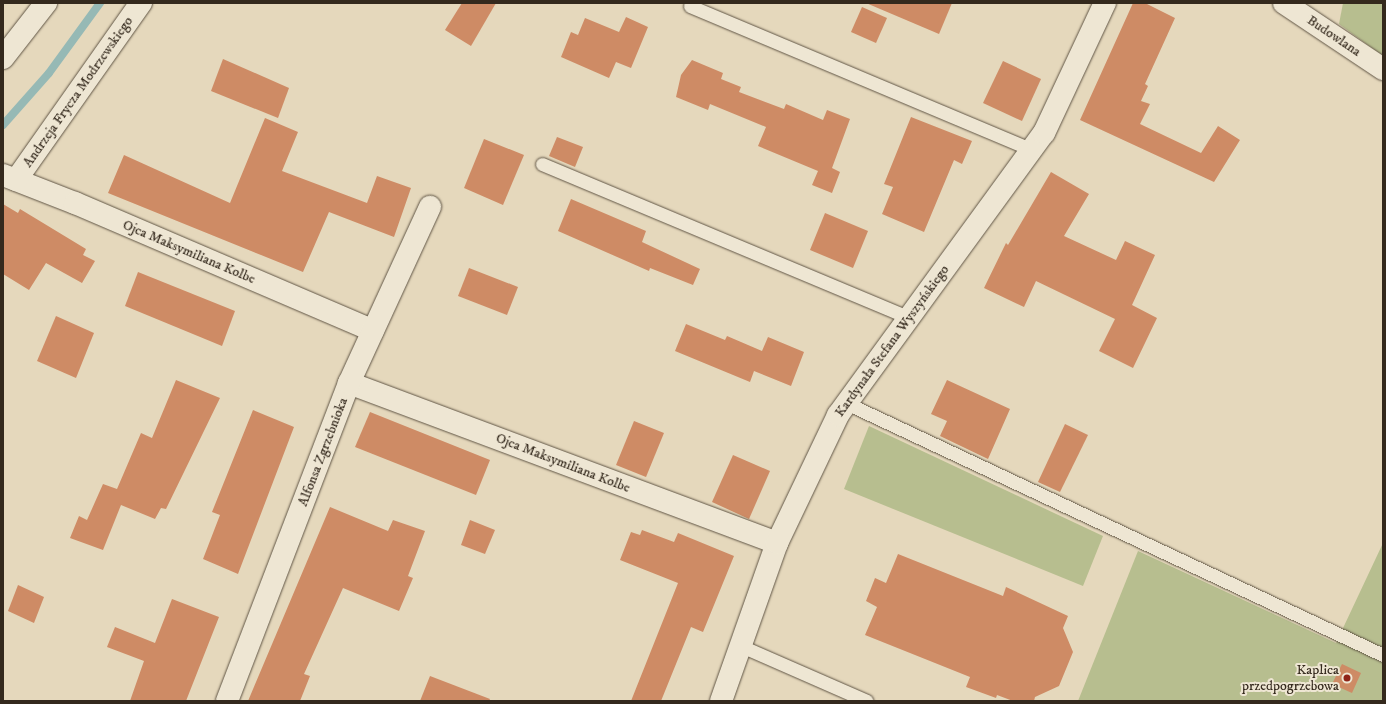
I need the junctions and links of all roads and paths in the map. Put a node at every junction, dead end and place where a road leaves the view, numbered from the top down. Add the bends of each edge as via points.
1 (46, 3) edge
2 (141, 3) edge
3 (1105, 3) edge
4 (1284, 3) edge
5 (690, 6) dead end
6 (3, 58) edge
7 (1383, 69) edge
8 (1032, 150) junction
9 (542, 164) dead end
10 (9, 178) edge
11 (430, 208) dead end
12 (908, 317) junction
13 (373, 331) junction
14 (349, 383) junction
15 (846, 403) junction
16 (777, 543) junction
17 (741, 646) junction
18 (1383, 655) edge
19 (227, 701) edge
20 (722, 701) edge
21 (867, 701) edge

1 - 6 street
2 - 10 street, Andrzeja Frycza Modrzewskiego
3 - 8 street, Kardynała Stefana Wyszyńskiego via 1057,106
4 - 7 street, Budowlana
5 - 8 lane
8 - 12 street, Kardynała Stefana Wyszyńskiego
9 - 12 lane
10 - 13 street, Ojca Maksymiliana Kolbe
11 - 13 street, Alfonsa Zgrzebnioka
12 - 15 street, Kardynała Stefana Wyszyńskiego
13 - 14 street, Alfonsa Zgrzebnioka
14 - 16 street, Ojca Maksymiliana Kolbe
14 - 19 street, Alfonsa Zgrzebnioka
15 - 16 street, Kardynała Stefana Wyszyńskiego
15 - 18 lane
16 - 17 street, Kardynała Stefana Wyszyńskiego
17 - 20 street, Kardynała Stefana Wyszyńskiego
17 - 21 lane

